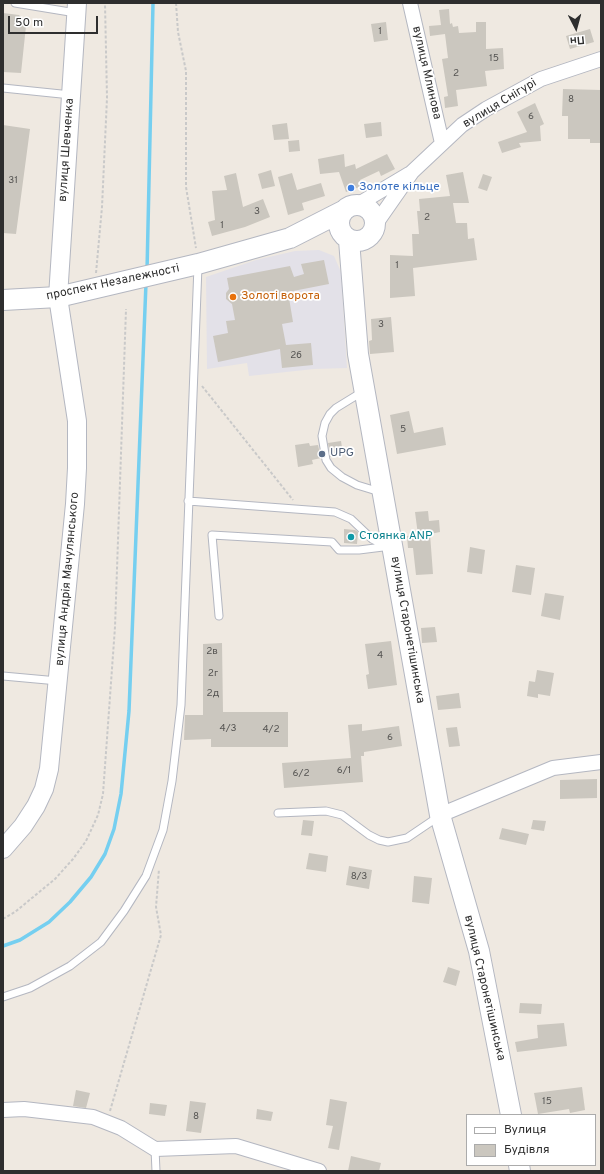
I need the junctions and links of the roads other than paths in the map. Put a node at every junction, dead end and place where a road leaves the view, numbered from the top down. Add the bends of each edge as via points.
1 (15, 3) edge
2 (410, 3) edge
3 (77, 8) edge
4 (601, 59) edge
5 (3, 88) edge
6 (71, 95) junction
7 (442, 143) junction
8 (412, 172) junction
9 (350, 208) junction
10 (374, 229) junction
11 (290, 238) junction
12 (346, 238) junction
13 (198, 264) junction
14 (352, 277) junction
15 (58, 297) junction
16 (3, 300) edge
17 (364, 391) junction
18 (382, 492) junction
19 (188, 502) junction
20 (391, 546) junction
21 (219, 616) dead end
22 (3, 676) edge
23 (58, 681) junction
24 (601, 762) edge
25 (278, 813) dead end
26 (440, 815) junction
27 (3, 849) edge
28 (3, 997) edge
29 (3, 1110) edge
30 (511, 1114) edge
31 (155, 1149) junction
32 (156, 1171) edge
33 (319, 1171) edge

1 - 3 lane
2 - 7 street, вулиця Млинова
3 - 6 street, вулиця Шевченка
4 - 7 street, вулиця Снігурі via 541,79 462,125
5 - 6 lane
6 - 15 street, вулиця Шевченка
7 - 8 street, вулиця Снігурі
8 - 9 street, вулиця Снігурі
8 - 10 street, вулиця Снігурі
9 - 10 main road via 368,209 375,219
9 - 11 main road, вулиця Снігурі
9 - 12 main road via 338,223
10 - 12 main road via 365,240 354,242
10 - 14 main road
11 - 12 main road, вулиця Снігурі
11 - 13 main road, вулиця Снігурі
12 - 14 main road, вулиця Старонетішинська
13 - 15 main road, проспект Незалежності via 99,280
13 - 19 lane
14 - 17 main road, вулиця Старонетішинська via 358,354
15 - 16 main road, проспект Незалежності
15 - 23 street, вулиця Андрія Мачулянського via 77,421 77,460
17 - 18 main road, вулиця Старонетішинська
17 - 18 lane via 336,408 325,423 322,436 326,460 342,477 357,485
18 - 20 main road, вулиця Старонетішинська
19 - 20 lane via 335,512 357,523 378,543
19 - 28 lane via 181,705 167,809 156,850 146,876 124,912 101,942 63,970 30,988
20 - 21 lane via 339,550 332,542 212,535
20 - 26 main road, вулиця Старонетішинська
22 - 23 lane
23 - 27 street, вулиця Андрія Мачулянського via 53,741 44,789 23,826
24 - 26 street via 553,768
25 - 26 lane via 326,811 342,814 369,835 388,842 398,842 412,836
26 - 30 main road, вулиця Старонетішинська via 479,952
29 - 31 street via 64,1112 107,1121
31 - 32 lane
31 - 33 street via 236,1146

